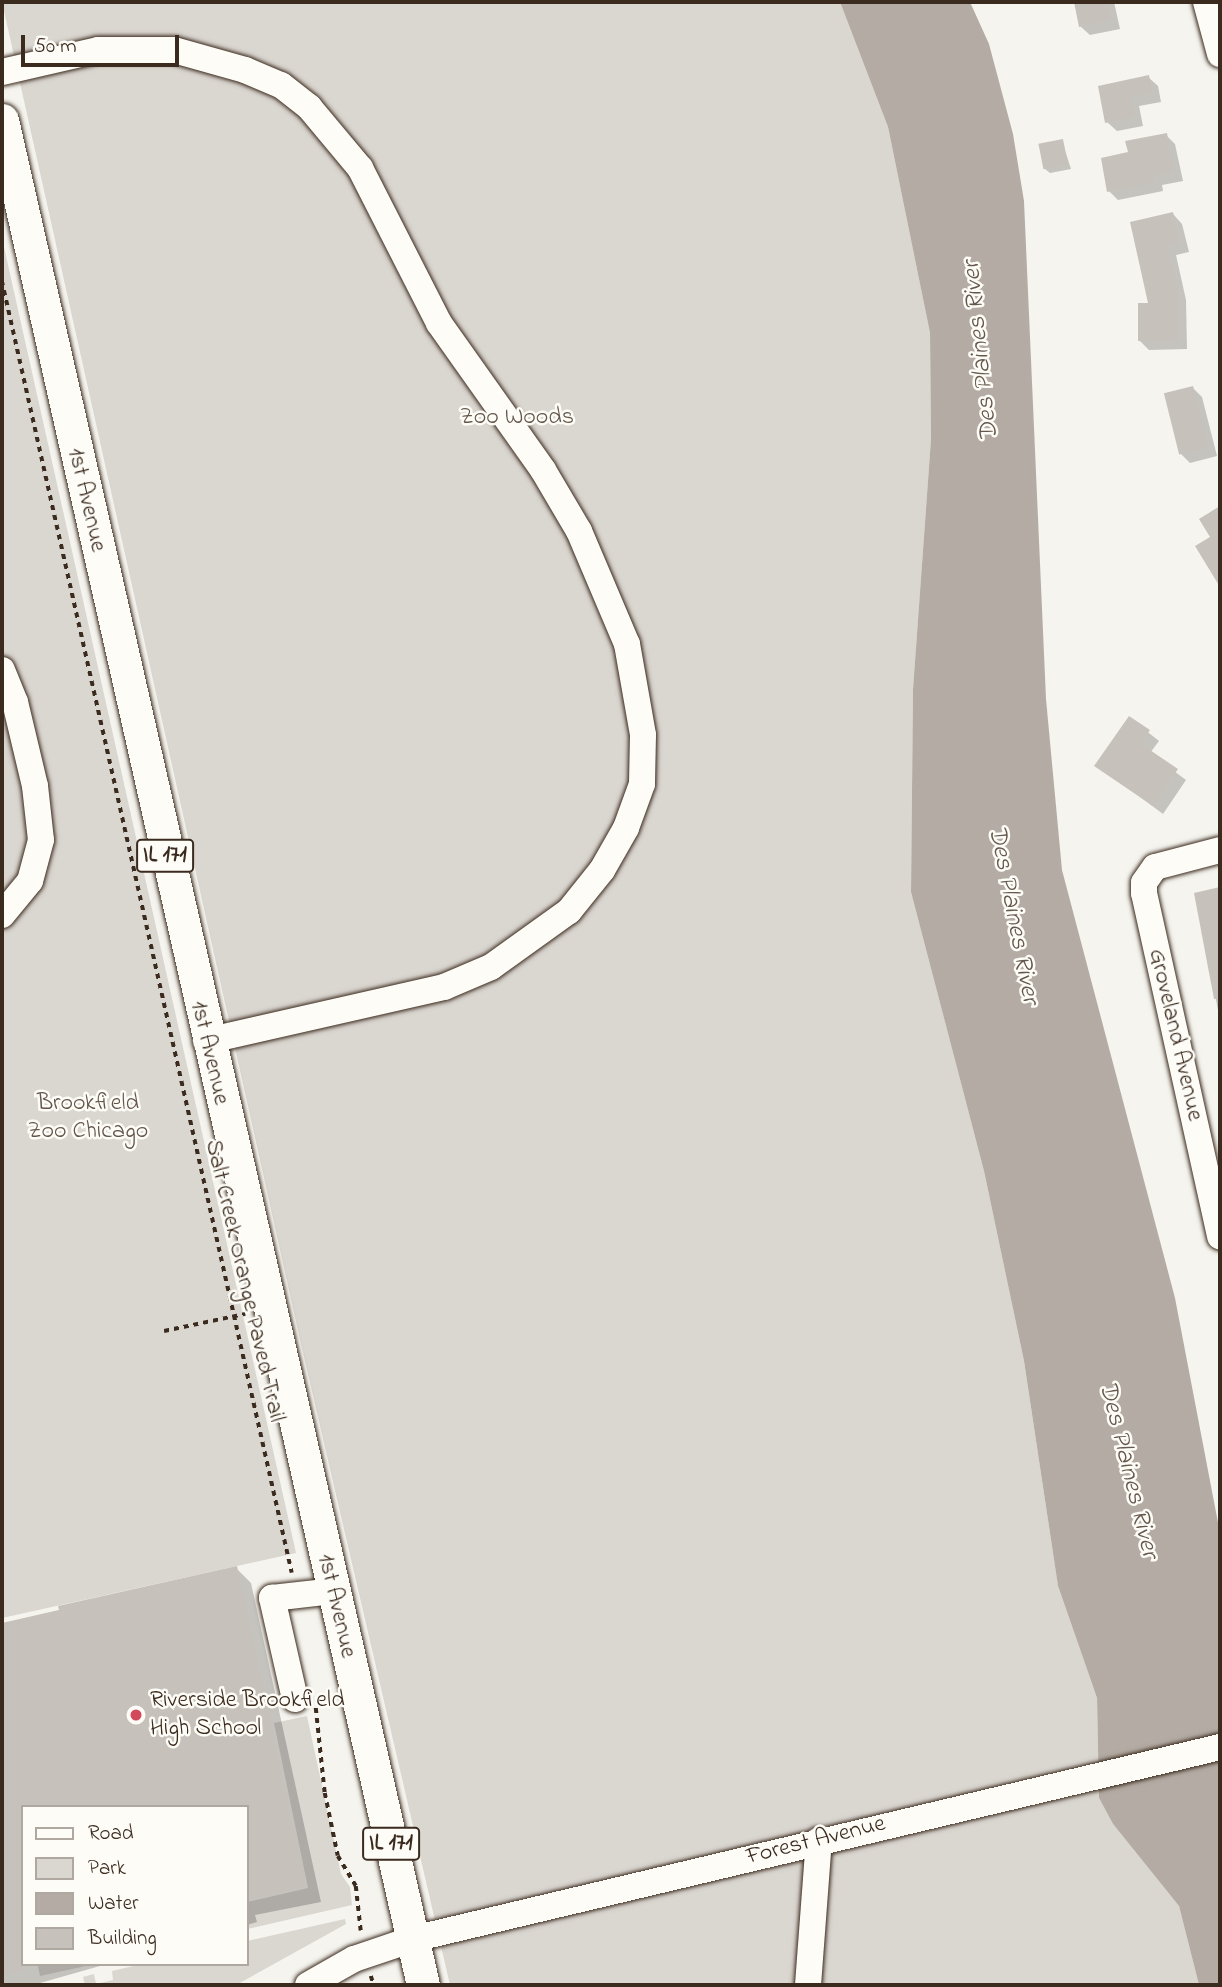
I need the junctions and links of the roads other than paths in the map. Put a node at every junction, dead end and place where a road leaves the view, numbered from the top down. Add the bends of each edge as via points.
1 (1206, 2) edge
2 (1220, 54) edge
3 (2, 72) edge
4 (2, 120) edge
5 (2, 670) edge
6 (1220, 850) edge
7 (2, 915) edge
8 (206, 1041) junction
9 (1220, 1237) edge
10 (333, 1591) junction
11 (304, 1699) road end
12 (1220, 1748) edge
13 (819, 1840) junction
14 (413, 1939) junction
15 (308, 1985) edge
16 (423, 1985) edge
17 (808, 1985) edge

1 - 2 street
3 - 8 street via 98,50 174,50 207,57 281,85 309,107 360,168 439,323 543,470 579,531 627,644 643,735 642,784 620,838 569,911 491,967 444,988
4 - 8 main road, 1st Avenue / IL 171
5 - 7 street via 15,702 35,786 41,840 30,881
6 - 9 street, Groveland Avenue via 1163,863 1148,874 1145,903
8 - 10 main road, 1st Avenue / IL 171
10 - 11 street via 272,1598
10 - 14 main road, 1st Avenue / IL 171
12 - 13 street, Forest Avenue
13 - 14 street, Forest Avenue
13 - 17 street
14 - 15 street, Forest Avenue via 354,1959
14 - 16 main road, 1st Avenue / IL 171

